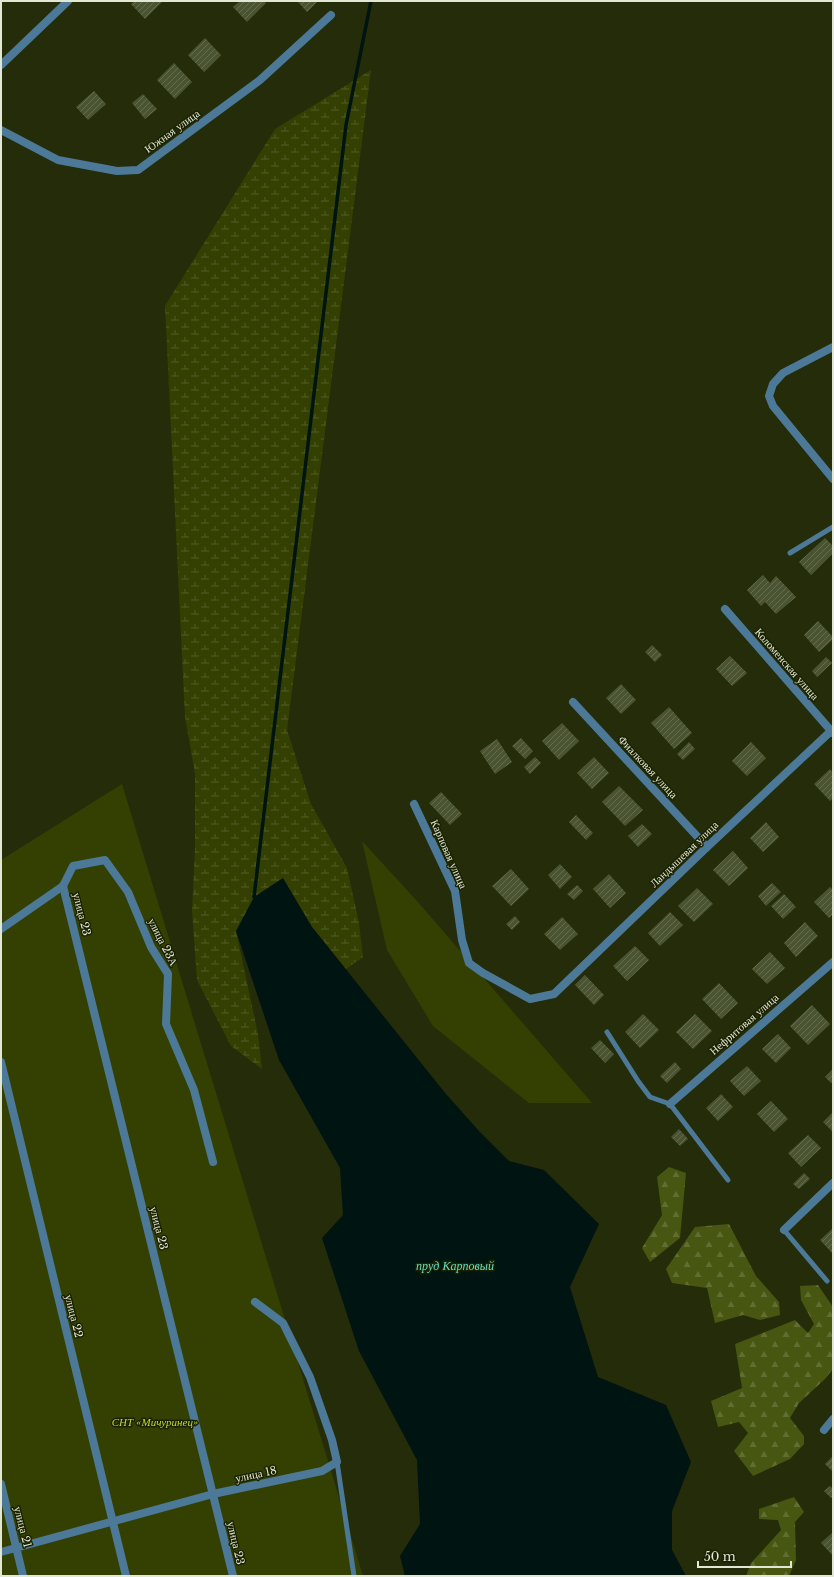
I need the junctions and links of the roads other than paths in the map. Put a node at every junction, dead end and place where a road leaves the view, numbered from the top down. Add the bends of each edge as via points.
1 (68, 1) edge
2 (331, 15) dead end
3 (1, 65) edge
4 (1, 130) edge
5 (833, 347) edge
6 (833, 479) edge
7 (833, 527) edge
8 (790, 553) dead end
9 (725, 609) dead end
10 (573, 702) dead end
11 (832, 732) edge
12 (414, 804) dead end
13 (707, 847) junction
14 (64, 886) junction
15 (1, 929) edge
16 (833, 962) edge
17 (554, 994) joint
18 (607, 1032) dead end
19 (1, 1062) edge
20 (670, 1104) junction
21 (214, 1162) dead end
22 (728, 1180) dead end
23 (833, 1183) edge
24 (784, 1230) joint
25 (827, 1281) dead end
26 (255, 1302) dead end
27 (833, 1418) edge
28 (824, 1430) dead end
29 (337, 1462) junction
30 (1, 1484) edge
31 (213, 1494) junction
32 (112, 1521) junction
33 (16, 1547) junction
34 (1, 1552) edge
35 (23, 1576) edge
36 (126, 1576) edge
37 (232, 1576) edge
38 (354, 1576) edge

1 - 3 street
2 - 4 street, Южная улица via 260,80 138,170 117,171 58,160
5 - 6 street via 783,373 773,384 769,396 773,406
7 - 8 lane
9 - 11 street, Коломенская улица
10 - 13 street, Фиалковая улица
11 - 13 street, Ландышевая улица
12 - 17 street, Карповая улица via 455,891 462,940 469,963 530,999
13 - 17 street, Ландышевая улица
14 - 15 street
14 - 21 street, улица 23А via 74,866 105,860 128,892 151,947 168,974 166,1024 194,1090
14 - 31 street, улица 23
16 - 20 street, Нефритовая улица
18 - 20 lane via 650,1097
19 - 32 street, улица 22
20 - 22 lane
23 - 24 street
24 - 25 lane
26 - 29 street via 283,1324 297,1350 310,1377
27 - 28 street
29 - 31 street, улица 18 via 322,1471
29 - 38 lane
30 - 33 street, улица 21
31 - 32 street, улица 18
31 - 37 street, улица 23
32 - 33 street, улица 18
32 - 36 street, улица 22
33 - 34 street, улица 18
33 - 35 street, улица 21

